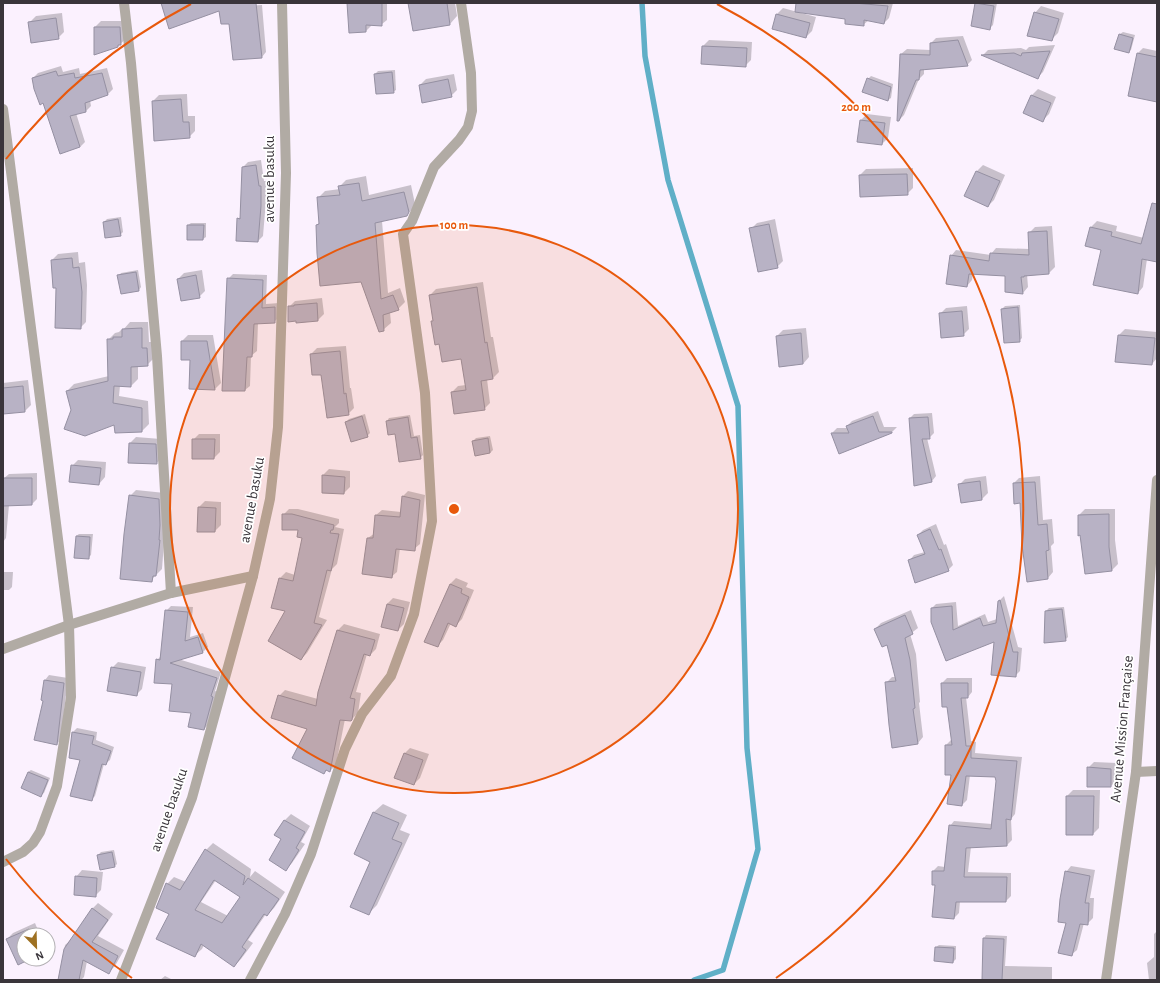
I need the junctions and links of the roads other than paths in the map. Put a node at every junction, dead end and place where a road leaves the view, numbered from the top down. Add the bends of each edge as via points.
1 (124, 3) edge
2 (282, 3) edge
3 (460, 3) edge
4 (3, 109) edge
5 (1157, 480) edge
6 (253, 576) junction
7 (171, 593) junction
8 (69, 625) junction
9 (3, 648) edge
10 (1157, 771) edge
11 (1136, 772) junction
12 (3, 862) edge
13 (122, 980) edge
14 (250, 980) edge
15 (1106, 980) edge

1 - 7 street via 157,356
2 - 6 street, avenue basuku via 286,173 278,427 270,499
3 - 14 street via 471,73 472,111 468,127 434,167 412,221 403,234 426,392 432,521 414,614 391,676 362,714 345,749 311,854
4 - 8 street
5 - 11 street, Avenue Mission Française
6 - 7 street
6 - 13 street, avenue basuku via 192,798
7 - 8 street
8 - 9 street
8 - 12 street via 72,697 57,786 40,832 33,843 23,852
10 - 11 street
11 - 15 street, Avenue Mission Française

